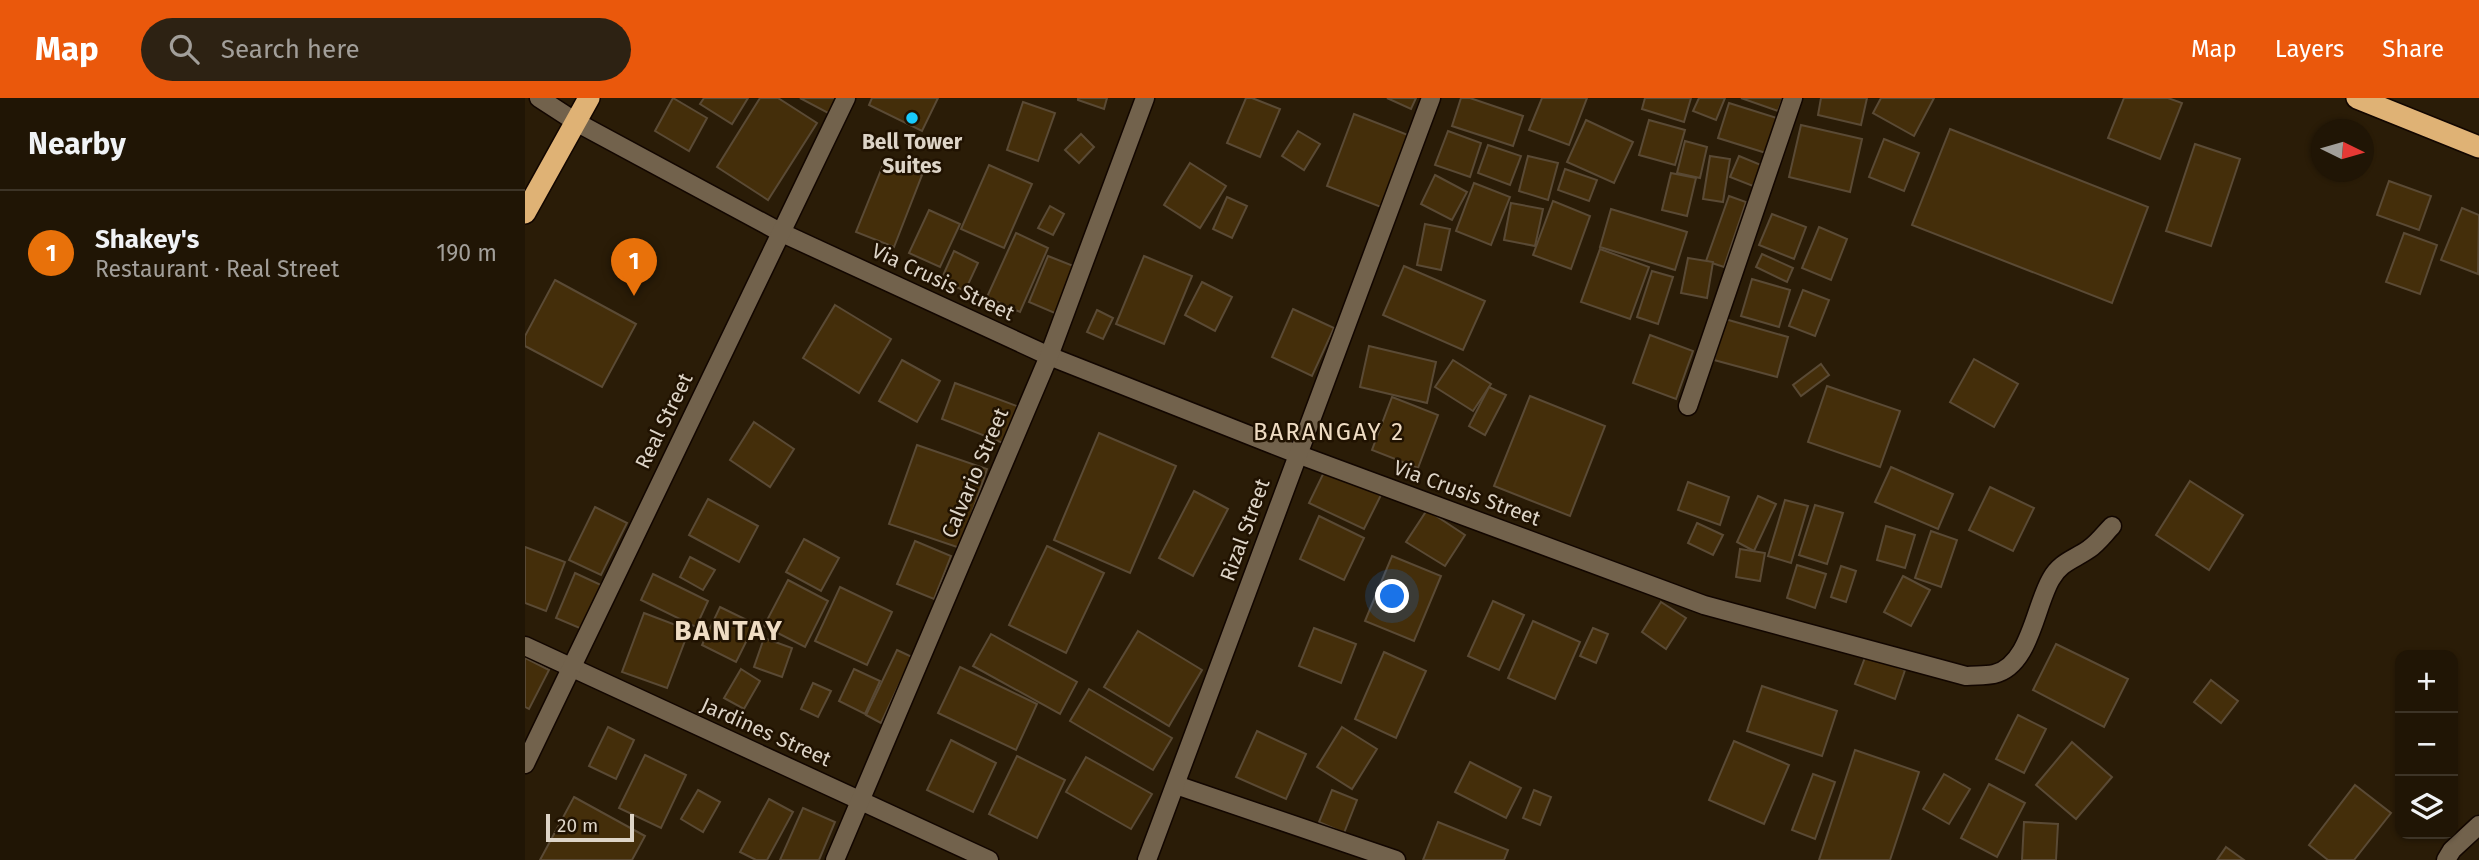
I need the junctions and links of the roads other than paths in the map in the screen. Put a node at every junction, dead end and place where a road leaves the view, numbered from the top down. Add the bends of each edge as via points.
1 (539, 98) edge
2 (589, 98) edge
3 (846, 98) edge
4 (1145, 98) edge
5 (1431, 98) edge
6 (1793, 98) edge
7 (2357, 98) edge
8 (576, 122) junction
9 (2479, 147) edge
10 (525, 213) edge
11 (780, 232) junction
12 (1049, 356) junction
13 (1688, 406) dead end
14 (1297, 454) junction
15 (2112, 526) dead end
16 (525, 646) edge
17 (571, 668) junction
18 (525, 764) edge
19 (1177, 785) junction
20 (862, 801) junction
21 (2479, 825) edge
22 (835, 860) edge
23 (989, 860) edge
24 (1147, 860) edge
25 (1396, 860) edge
26 (2446, 860) edge

1 - 8 street, Via Crusis Street
2 - 8 highway
3 - 11 street, Real Street
4 - 12 street, Calvario Street
5 - 14 street, Rizal Street
6 - 13 street
7 - 9 highway
8 - 10 highway
8 - 11 street, Via Crusis Street
11 - 12 street, Via Crusis Street
11 - 17 street, Real Street
12 - 14 street, Via Crusis Street
12 - 20 street, Calvario Street
14 - 15 street, Via Crusis Street via 1704,605 1966,676 1994,674 2011,666 2031,632 2051,579
14 - 19 street, Rizal Street
16 - 17 street, Jardines Street
17 - 18 street, Real Street
17 - 20 street, Jardines Street
19 - 24 street, Rizal Street
19 - 25 street
20 - 22 street, Calvario Street
20 - 23 street, Jardines Street
21 - 26 street

